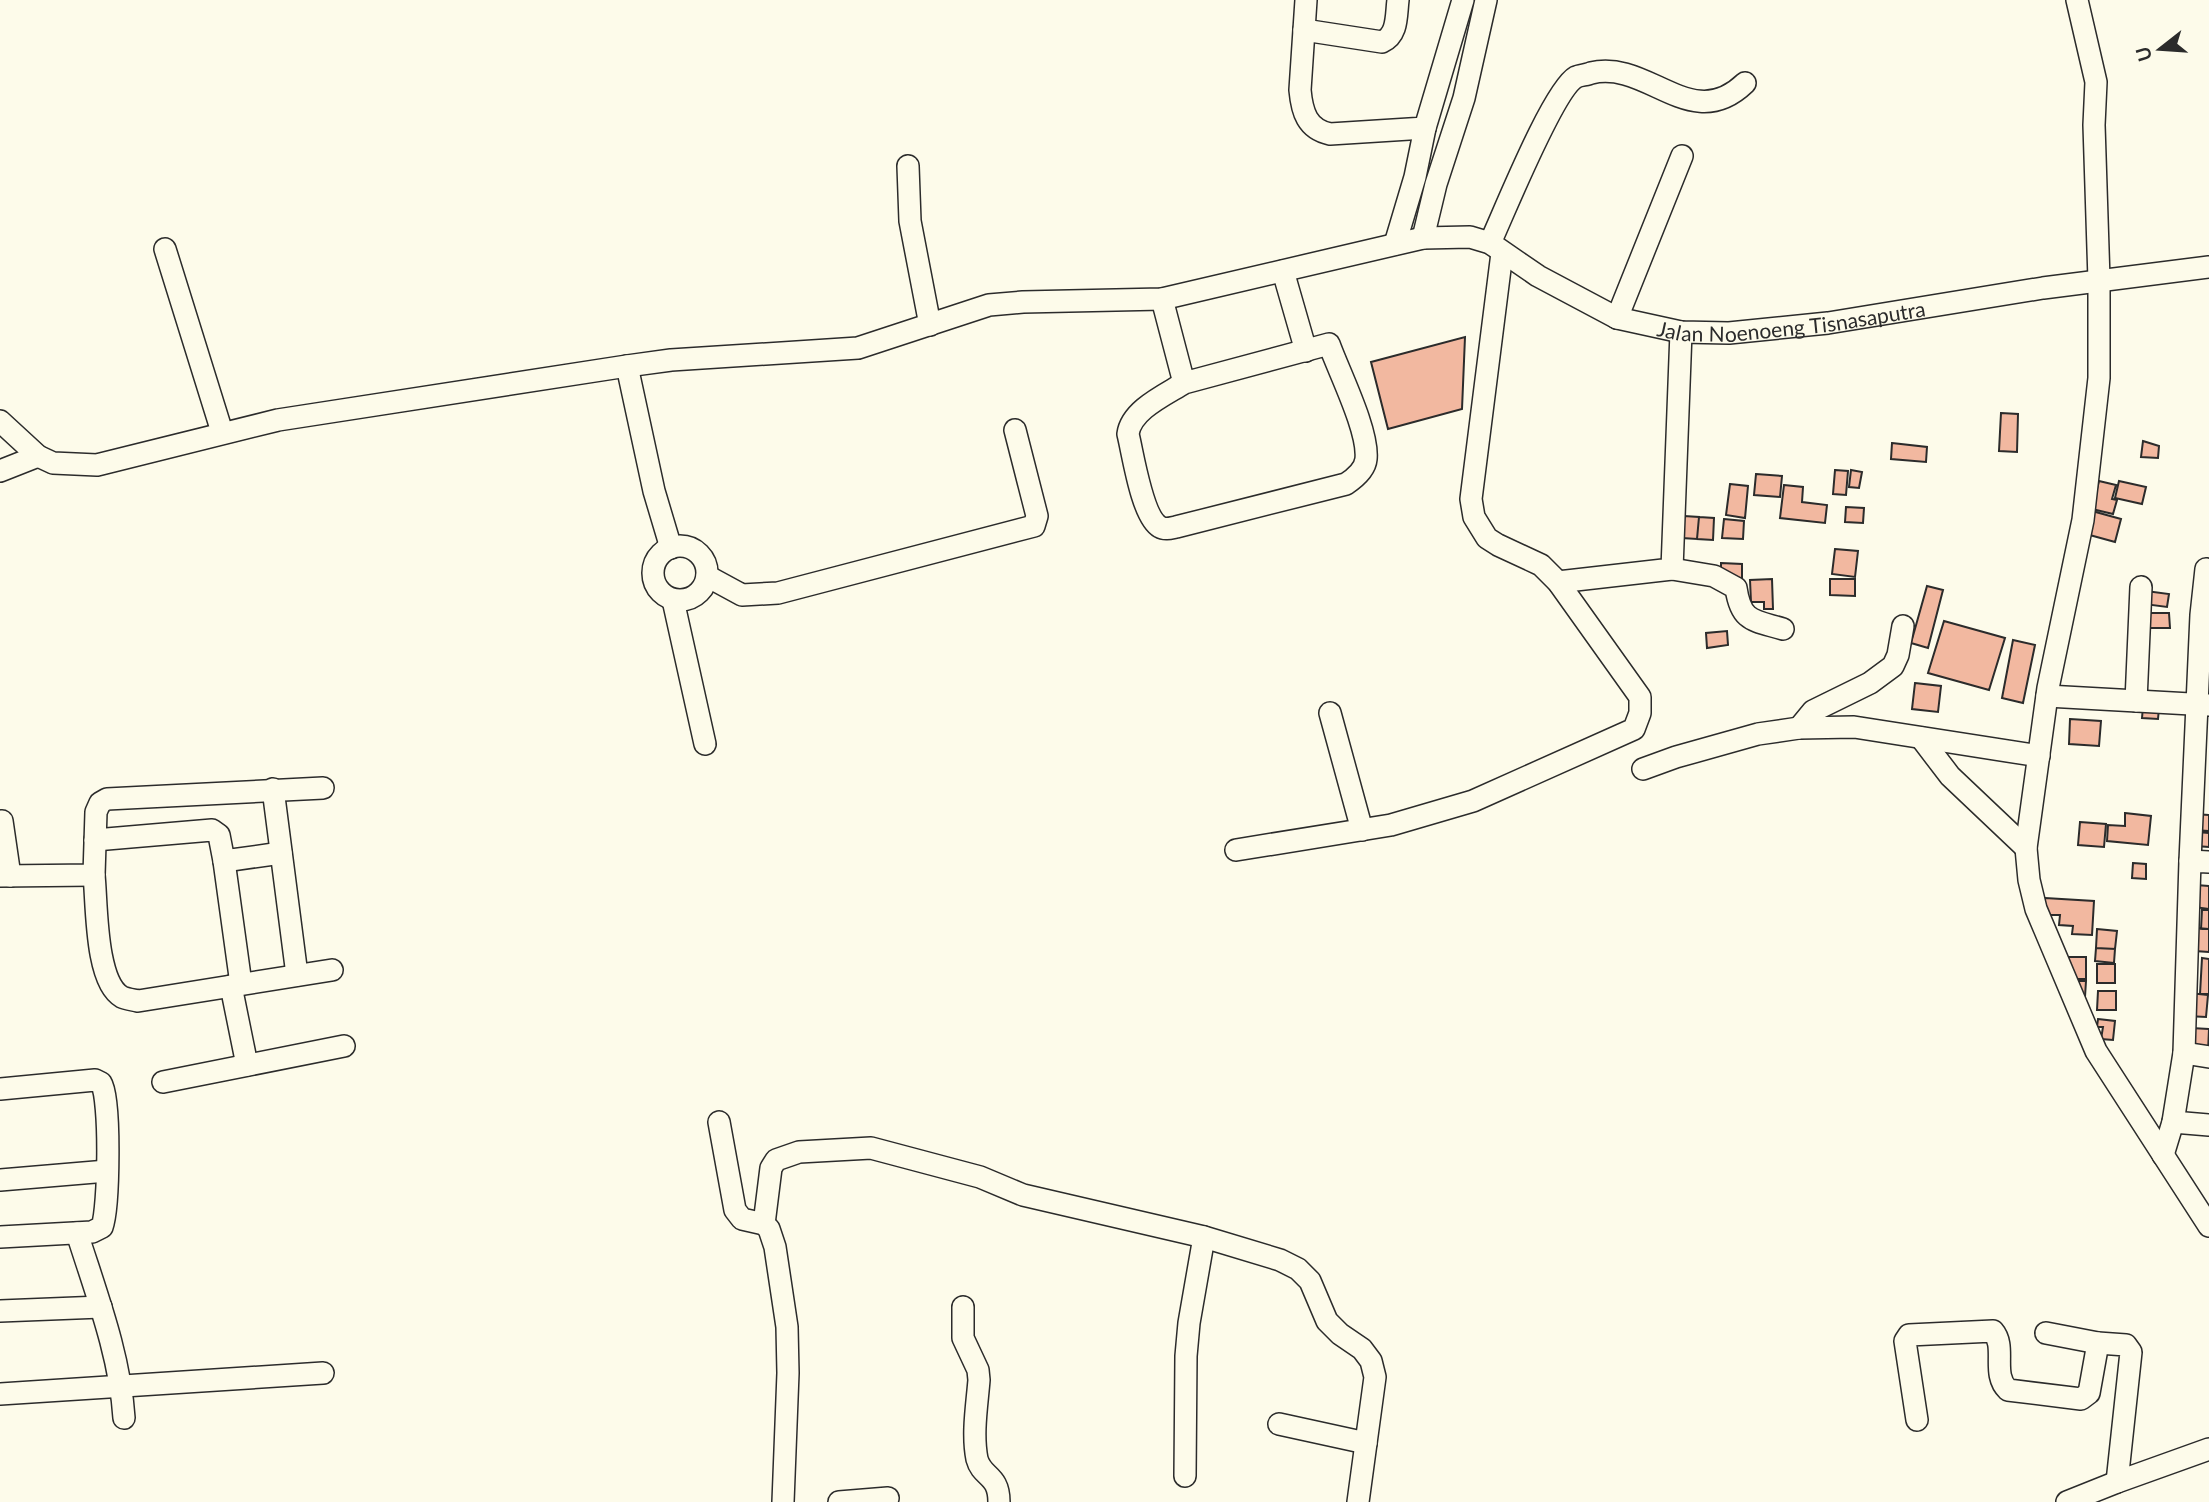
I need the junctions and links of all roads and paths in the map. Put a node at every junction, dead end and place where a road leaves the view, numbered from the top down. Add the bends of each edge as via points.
1 (1306, 0) edge
2 (1398, 0) edge
3 (1463, 0) edge
4 (1486, 0) edge
5 (2077, 0) edge
6 (1304, 30) junction
7 (1450, 44) junction
8 (1475, 50) junction
9 (1745, 83) dead end
10 (1436, 91) junction
11 (1464, 98) junction
12 (1425, 128) junction
13 (1682, 156) dead end
14 (908, 166) dead end
15 (1423, 238) junction
16 (1395, 244) junction
17 (1496, 248) junction
18 (165, 249) dead end
19 (2209, 267) edge
20 (1283, 271) junction
21 (2099, 280) junction
22 (1161, 299) junction
23 (1617, 318) junction
24 (930, 325) junction
25 (1681, 332) junction
26 (1306, 351) junction
27 (627, 366) junction
28 (1184, 383) junction
29 (0, 421) edge
30 (1015, 430) dead end
31 (222, 432) junction
32 (38, 456) junction
33 (0, 471) edge
34 (671, 548) junction
35 (1672, 569) junction
36 (2206, 569) dead end
37 (707, 576) junction
38 (1558, 582) junction
39 (2141, 587) dead end
40 (673, 600) junction
41 (1903, 626) dead end
42 (1783, 629) dead end
43 (2047, 696) junction
44 (2136, 701) junction
45 (2203, 705) edge
46 (1331, 713) dead end
47 (1799, 728) junction
48 (1922, 738) junction
49 (705, 744) dead end
50 (2039, 756) junction
51 (1643, 769) dead end
52 (323, 788) dead end
53 (273, 789) junction
54 (2, 821) dead end
55 (1362, 830) junction
56 (95, 840) junction
57 (2026, 848) junction
58 (1236, 850) dead end
59 (281, 853) junction
60 (224, 861) junction
61 (2199, 862) edge
62 (94, 875) junction
63 (5, 876) edge
64 (332, 970) dead end
65 (297, 975) junction
66 (236, 985) junction
67 (344, 1046) dead end
68 (2184, 1053) junction
69 (2209, 1057) edge
70 (247, 1065) junction
71 (163, 1082) dead end
72 (0, 1088) edge
73 (719, 1122) dead end
74 (2173, 1122) junction
75 (2209, 1125) edge
76 (2163, 1155) junction
77 (107, 1171) junction
78 (0, 1180) edge
79 (764, 1224) junction
80 (2209, 1226) edge
81 (77, 1233) junction
82 (0, 1237) edge
83 (1204, 1237) junction
84 (101, 1307) junction
85 (963, 1307) dead end
86 (0, 1311) edge
87 (2046, 1333) dead end
88 (2098, 1343) junction
89 (323, 1373) dead end
90 (122, 1385) junction
91 (0, 1394) edge
92 (124, 1418) dead end
93 (1917, 1420) dead end
94 (1279, 1424) dead end
95 (1366, 1443) junction
96 (2209, 1450) edge
97 (1185, 1476) dead end
98 (2117, 1482) junction
99 (888, 1498) dead end
100 (783, 1502) edge
101 (839, 1502) edge
102 (999, 1502) edge
103 (1358, 1502) edge
104 (2067, 1502) edge

1 - 6 street
2 - 6 street via 1393,34 1382,43
3 - 7 street
4 - 8 street
5 - 21 street via 2096,82
6 - 12 street via 1301,103 1317,131
7 - 8 street
7 - 10 street
8 - 11 street
9 - 17 street via 1720,99 1692,102 1647,81 1606,70 1575,78 1557,98
10 - 11 street
10 - 12 street
11 - 15 street
12 - 16 street
13 - 23 street
14 - 24 street via 909,221
15 - 16 street, Jalan Noenoeng Tisnasaputra
15 - 17 street, Jalan Noenoeng Tisnasaputra via 1470,237
16 - 20 street, Jalan Noenoeng Tisnasaputra
17 - 23 street, Jalan Noenoeng Tisnasaputra
17 - 38 street via 1471,499 1474,517 1487,538 1541,565
18 - 31 street
19 - 21 street, Jalan Noenoeng Tisnasaputra
20 - 22 street, Jalan Noenoeng Tisnasaputra
20 - 26 street
21 - 25 street, Jalan Noenoeng Tisnasaputra via 1828,323 1729,333
21 - 43 street via 2099,378 2083,520
22 - 24 street, Jalan Noenoeng Tisnasaputra via 989,305
22 - 28 street
23 - 25 street, Jalan Noenoeng Tisnasaputra
24 - 27 street, Jalan Noenoeng Tisnasaputra via 858,348
25 - 35 street
26 - 28 street
26 - 28 street via 1329,344 1363,434 1366,460 1362,469 1346,484 1167,529 1158,527 1145,503 1129,425
27 - 31 street, Jalan Noenoeng Tisnasaputra
27 - 34 street
29 - 32 street
30 - 37 street via 1037,516 1034,526 778,593 742,595
31 - 32 street, Jalan Noenoeng Tisnasaputra via 97,465 53,463
32 - 33 street
34 - 37 street via 696,551
34 - 40 street via 655,563 654,578 660,592
35 - 38 street
35 - 42 street via 1714,576 1736,588 1739,606 1750,619
36 - 45 street via 2201,615
37 - 40 street via 699,593 683,601
38 - 55 street via 1640,697 1634,729 1473,801
39 - 44 street
40 - 49 street
41 - 47 street via 1893,666 1813,711
43 - 44 street
43 - 50 street
44 - 45 street
45 - 61 street
46 - 55 street
47 - 48 street via 1854,727
47 - 51 street via 1758,734
48 - 50 street
48 - 57 street via 1950,776
50 - 57 street
52 - 53 street
53 - 56 street via 107,799 96,812
53 - 59 street
54 - 63 street
55 - 58 street
56 - 60 street via 212,830 219,835
56 - 62 street
57 - 76 street via 2036,909 2095,1051
59 - 60 street
59 - 65 street
60 - 66 street
61 - 68 street
62 - 63 street
62 - 66 street via 102,961 108,982 122,997 138,1000
64 - 65 street
65 - 66 street
66 - 70 street
67 - 70 street
68 - 69 street
68 - 74 street
70 - 71 street
72 - 77 street via 101,1083 106,1097
73 - 79 street via 736,1210 742,1219
74 - 75 street
74 - 76 street
76 - 80 street
77 - 78 street
77 - 81 street via 102,1227
79 - 83 street via 776,1160 799,1152 871,1148 980,1177 1023,1195
79 - 100 street via 775,1247 787,1327
81 - 82 street
81 - 84 street
83 - 95 street via 1280,1260 1310,1281 1327,1321 1371,1361 1376,1377
83 - 97 street via 1186,1356
84 - 86 street
84 - 90 street
85 - 102 street via 964,1345 979,1380 978,1461 998,1486
87 - 88 street
88 - 93 street via 2090,1393 2081,1399 2008,1390 2000,1377 1998,1337 1993,1331 1909,1335 1905,1341
88 - 98 street via 2126,1345 2131,1352
89 - 90 street
90 - 91 street
90 - 92 street
94 - 95 street
95 - 103 street
96 - 98 street
98 - 104 street
99 - 101 street

